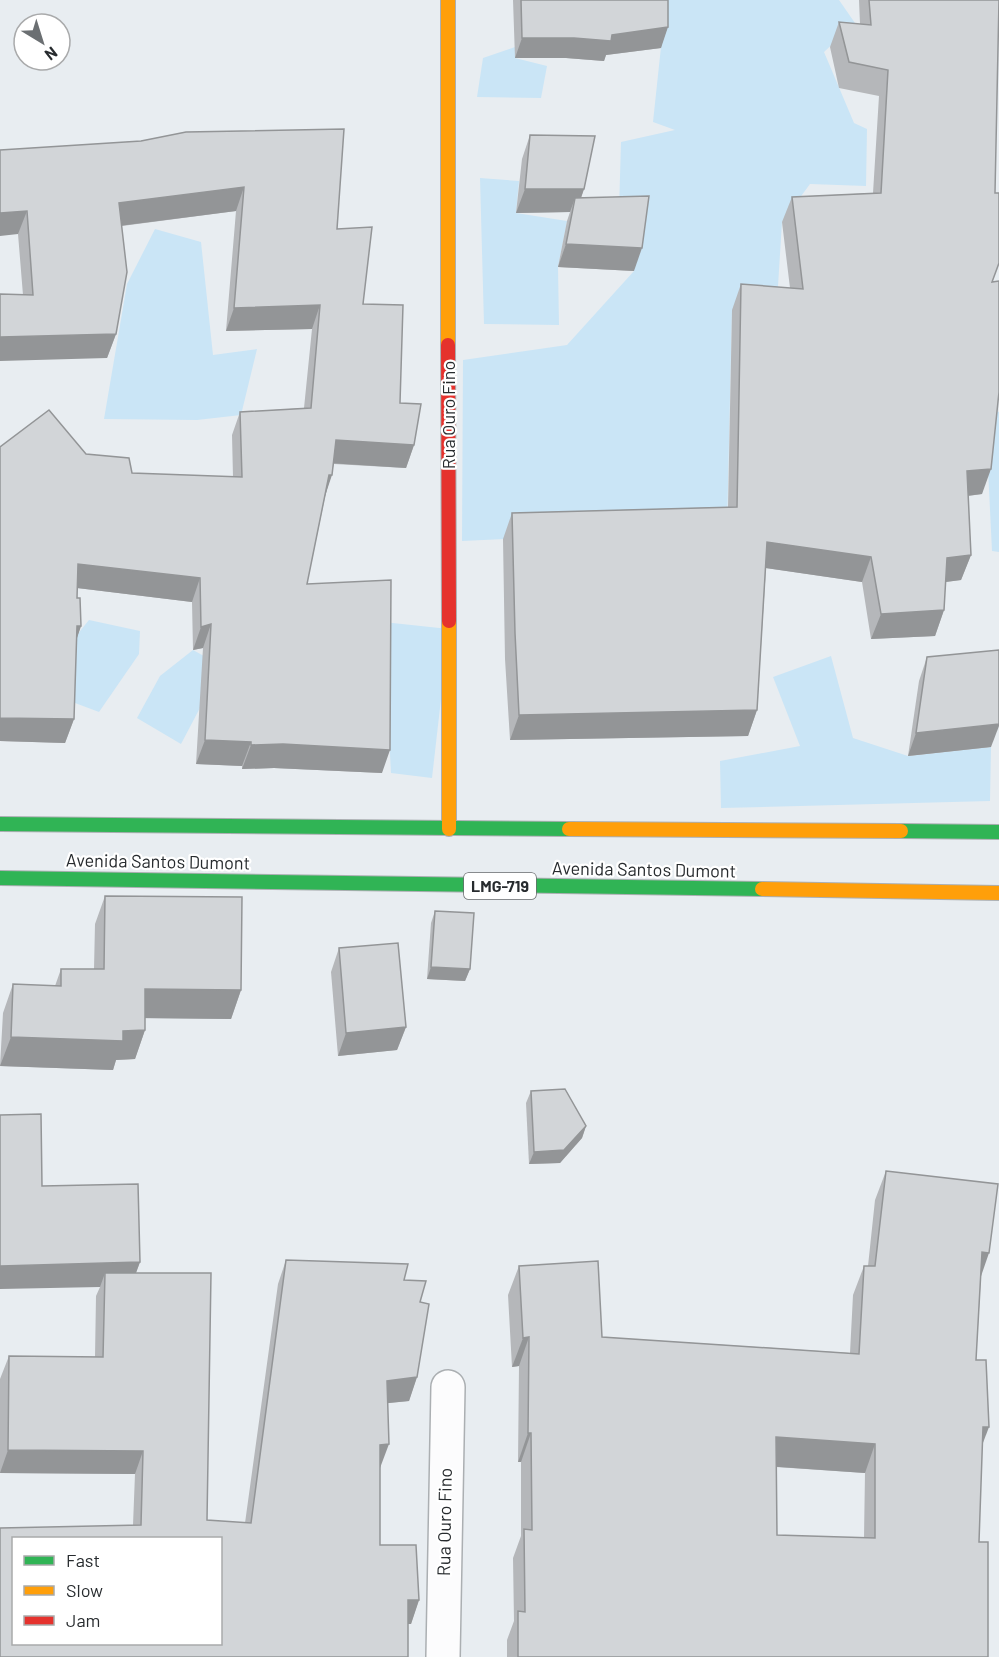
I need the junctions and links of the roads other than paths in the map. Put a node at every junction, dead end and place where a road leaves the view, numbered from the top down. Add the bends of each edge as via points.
1 (448, 0) edge
2 (0, 824) edge
3 (449, 829) junction
4 (999, 832) edge
5 (0, 878) edge
6 (999, 894) edge
7 (448, 1387) dead end
8 (442, 1657) edge

1 - 3 main road, Rua Ouro Fino
2 - 3 main road, Avenida Santos Dumont
3 - 4 main road, Avenida Santos Dumont
5 - 6 main road, Avenida Santos Dumont / LMG-719
7 - 8 street, Rua Ouro Fino

